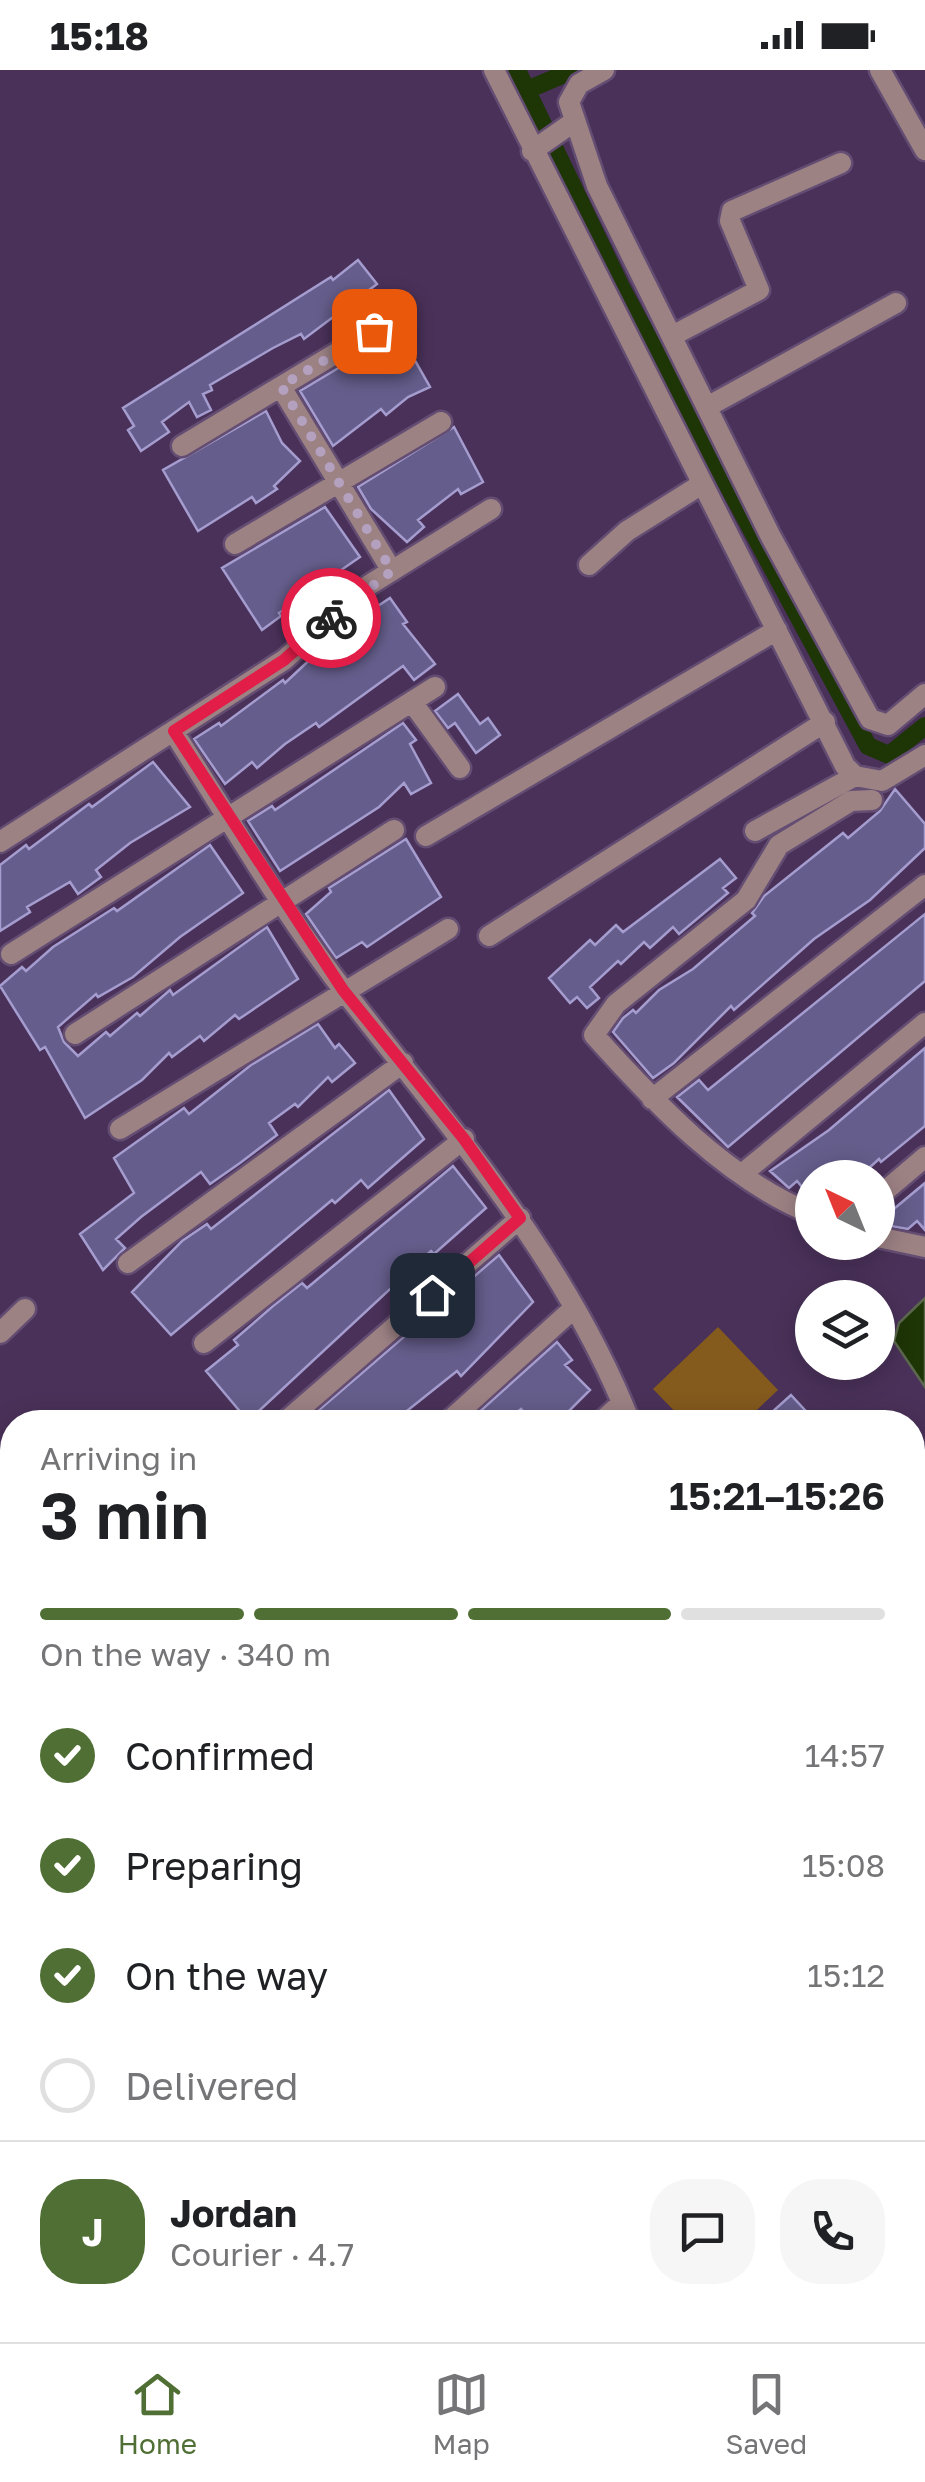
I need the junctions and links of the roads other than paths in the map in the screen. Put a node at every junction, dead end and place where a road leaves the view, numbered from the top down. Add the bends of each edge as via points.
1 (494, 70) edge
2 (604, 70) edge
3 (880, 70) edge
4 (566, 127) junction
5 (534, 150) junction
6 (925, 150) edge
7 (840, 163) dead end
8 (896, 304) dead end
9 (374, 331) dead end
10 (672, 336) junction
11 (281, 386) junction
12 (707, 407) junction
13 (441, 422) dead end
14 (182, 446) dead end
15 (338, 483) junction
16 (702, 484) junction
17 (491, 509) dead end
18 (235, 544) dead end
19 (590, 564) dead end
20 (392, 571) junction
21 (777, 630) junction
22 (435, 687) dead end
23 (925, 694) edge
24 (412, 702) junction
25 (825, 722) junction
26 (174, 731) junction
27 (925, 755) edge
28 (460, 768) dead end
29 (855, 776) junction
30 (872, 800) dead end
31 (228, 817) junction
32 (394, 830) dead end
33 (755, 831) dead end
34 (426, 836) dead end
35 (0, 842) edge
36 (925, 885) edge
37 (284, 901) junction
38 (448, 928) dead end
39 (489, 936) dead end
40 (11, 954) dead end
41 (343, 990) junction
42 (925, 1023) edge
43 (75, 1034) dead end
44 (404, 1063) junction
45 (652, 1099) junction
46 (120, 1129) dead end
47 (464, 1139) junction
48 (925, 1157) edge
49 (742, 1174) junction
50 (895, 1183) edge
51 (795, 1204) edge
52 (520, 1218) junction
53 (895, 1241) edge
54 (925, 1247) edge
55 (128, 1263) dead end
56 (26, 1309) dead end
57 (573, 1309) junction
58 (0, 1333) edge
59 (204, 1344) dead end
60 (299, 1410) edge
61 (461, 1410) edge
62 (624, 1410) edge

1 - 5 street
2 - 4 street via 573,91
3 - 6 street
4 - 5 street
4 - 10 street
5 - 16 street
7 - 10 street via 732,212 759,290
8 - 12 street
9 - 11 street
10 - 12 street
11 - 14 street
11 - 15 street
12 - 23 street via 870,719 888,724
13 - 15 street
15 - 18 street
15 - 20 street
16 - 19 street via 627,531
16 - 21 street
17 - 20 street
20 - 26 street via 284,660
21 - 25 street
21 - 34 street
22 - 24 street
24 - 28 street
24 - 31 street
25 - 29 street
25 - 39 street
26 - 31 street
26 - 35 street
27 - 29 street via 882,782
29 - 33 street
30 - 45 street via 850,802 779,844 746,900 601,1019 594,1035
31 - 37 street
31 - 40 street
32 - 37 street
36 - 45 street
37 - 41 street
37 - 43 street
38 - 41 street
41 - 44 street
41 - 46 street
42 - 49 street
44 - 47 street
44 - 55 street
45 - 49 street
47 - 52 street
47 - 59 street
48 - 50 street
49 - 51 street
52 - 57 street
52 - 60 street
53 - 54 street
56 - 58 street
57 - 61 street
57 - 62 street

